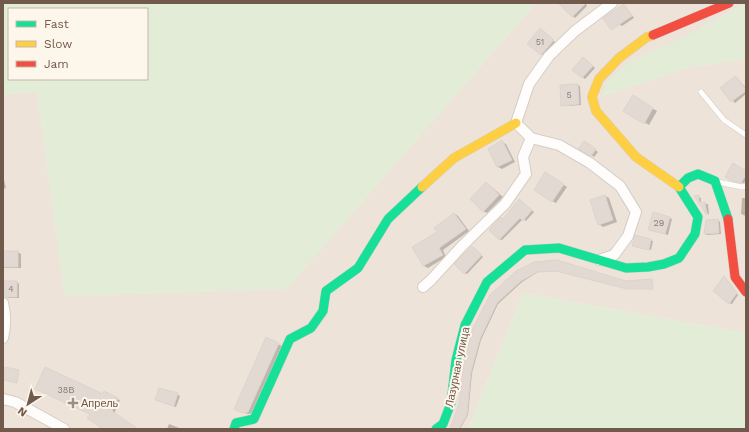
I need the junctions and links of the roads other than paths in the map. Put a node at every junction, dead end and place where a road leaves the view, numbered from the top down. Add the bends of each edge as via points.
1 (612, 3) edge
2 (729, 3) edge
3 (701, 92) dead end
4 (516, 123) junction
5 (746, 135) edge
6 (531, 138) junction
7 (715, 181) junction
8 (746, 186) edge
9 (679, 187) junction
10 (598, 260) junction
11 (423, 287) dead end
12 (746, 292) edge
13 (3, 303) edge
14 (3, 338) edge
15 (3, 399) edge
16 (64, 429) edge
17 (234, 429) edge
18 (436, 429) edge

1 - 4 street via 575,31 549,56 529,84
2 - 9 street, Лазурная улица via 647,37 619,58 599,79 592,97 596,112 636,157
3 - 5 lane via 724,120
4 - 6 street
4 - 17 street via 454,158 388,219 358,268 326,292 323,311 311,328 290,339 254,419 236,424
6 - 10 street via 559,145 590,163 620,186 636,212 628,236 614,255
6 - 11 street via 523,157 526,174 505,204
7 - 8 lane
7 - 9 street via 698,174 688,178
7 - 12 street via 729,222 735,278
9 - 10 street, Лазурная улица via 698,218 695,234 679,258 664,264 626,268
10 - 18 street, Лазурная улица via 559,248 525,250 487,282 465,325 456,360 451,403 443,424
13 - 14 street via 6,326
15 - 16 street via 14,402

